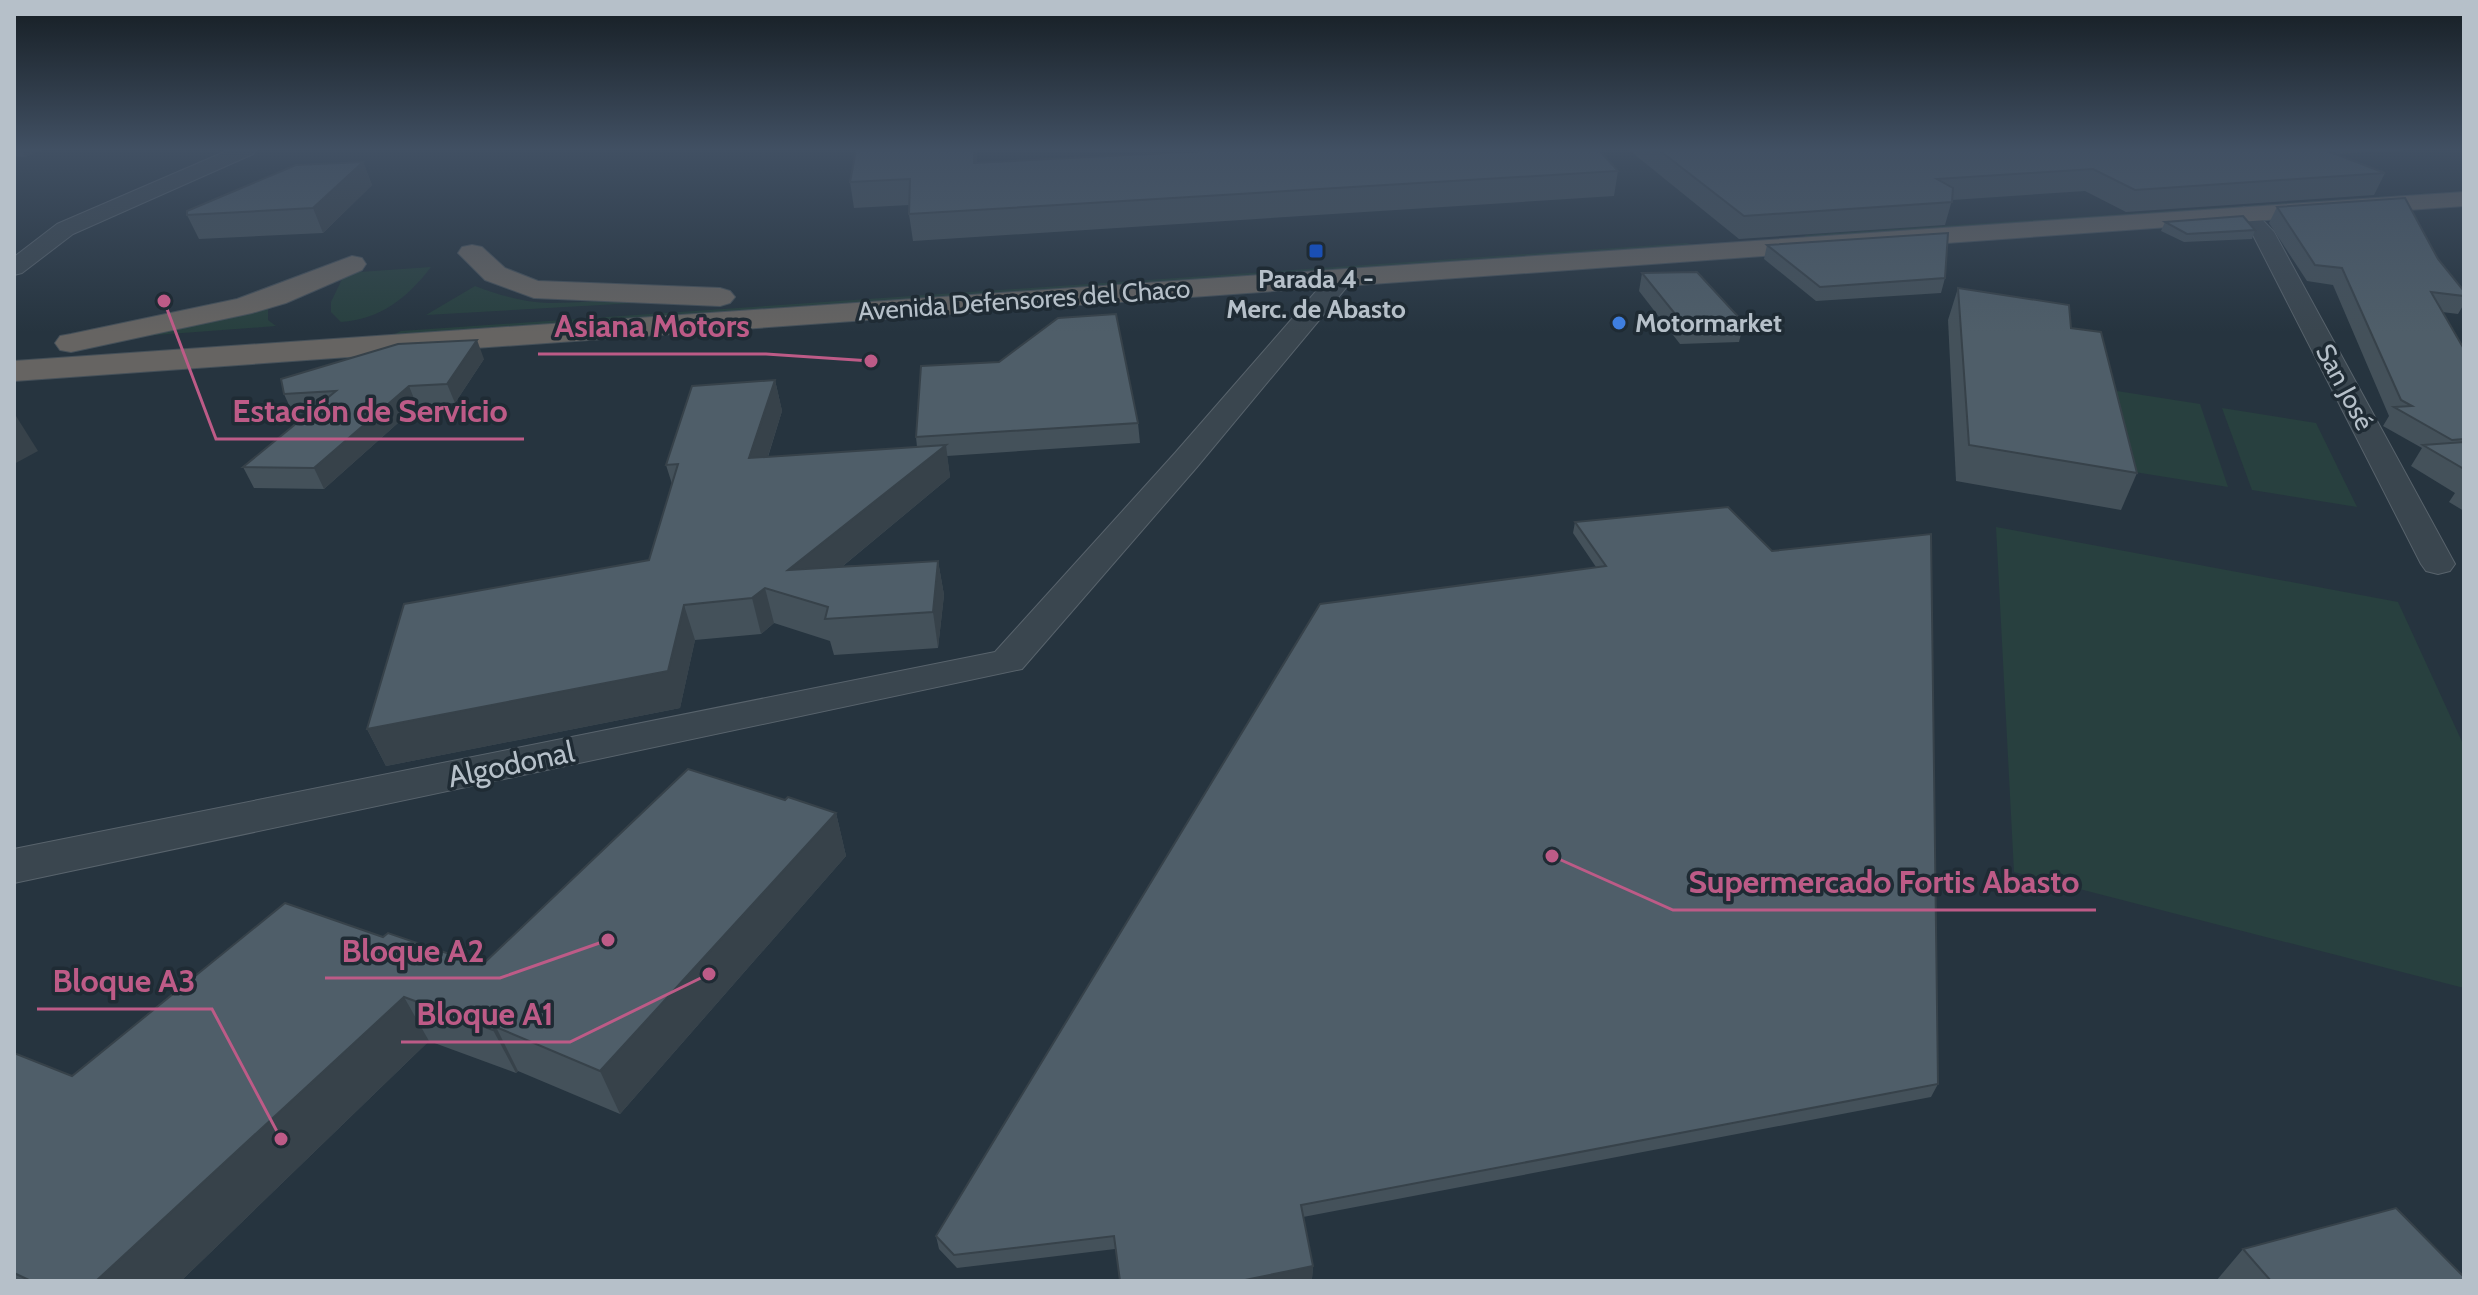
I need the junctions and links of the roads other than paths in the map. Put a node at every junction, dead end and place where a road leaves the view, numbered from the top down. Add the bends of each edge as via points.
1 (108, 210) edge
2 (2108, 210) edge
3 (2296, 210) edge
4 (2244, 214) junction
5 (65, 229) junction
6 (27, 231) dead end
7 (2007, 231) junction
8 (1736, 236) junction
9 (472, 253) dead end
10 (352, 264) dead end
11 (1507, 266) junction
12 (14, 268) edge
13 (1341, 278) junction
14 (762, 298) junction
15 (287, 344) junction
16 (22, 354) edge
17 (14, 371) edge
18 (2438, 564) dead end
19 (14, 866) edge

1 - 5 street
2 - 8 highway, Avenida Defensores del Chaco
3 - 4 highway, Avenida Defensores del Chaco
4 - 7 highway, Avenida Defensores del Chaco
4 - 18 street, San José via 2263,232
5 - 6 street
5 - 12 street
7 - 8 highway via 1952,227
7 - 11 highway, Avenida Defensores del Chaco
8 - 11 highway via 1537,257
8 - 14 highway, Avenida Defensores del Chaco
9 - 14 highway via 495,274 534,289
10 - 16 highway via 242,307
11 - 13 highway, Avenida Defensores del Chaco
13 - 15 highway, Avenida Defensores del Chaco
13 - 19 street, Algodonal via 1008,661
14 - 15 highway, Avenida Defensores del Chaco via 401,324 357,340
15 - 16 highway
15 - 17 highway, Avenida Defensores del Chaco

